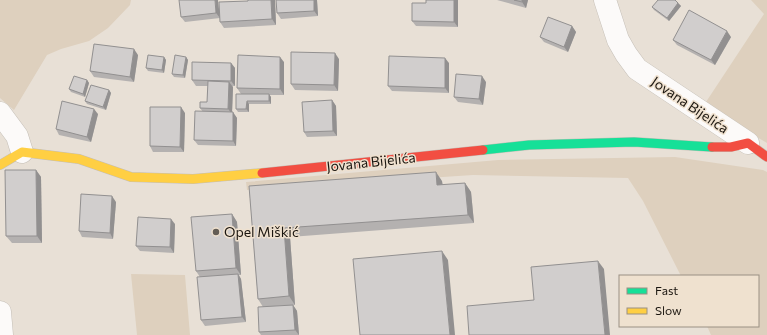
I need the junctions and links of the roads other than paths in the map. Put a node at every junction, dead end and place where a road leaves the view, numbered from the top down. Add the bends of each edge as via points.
1 (605, 0) edge
2 (0, 113) edge
3 (748, 143) junction
4 (22, 152) junction
5 (767, 157) edge
6 (0, 165) edge
7 (0, 312) edge
8 (2, 335) edge

1 - 3 street, Jovana Bijelića via 618,40 637,69
2 - 4 street via 17,136
3 - 4 street, Jovana Bijelića via 731,147 634,142 529,145 193,179 131,177 79,159
3 - 5 street, Jovana Bijelića
4 - 6 street
7 - 8 street

